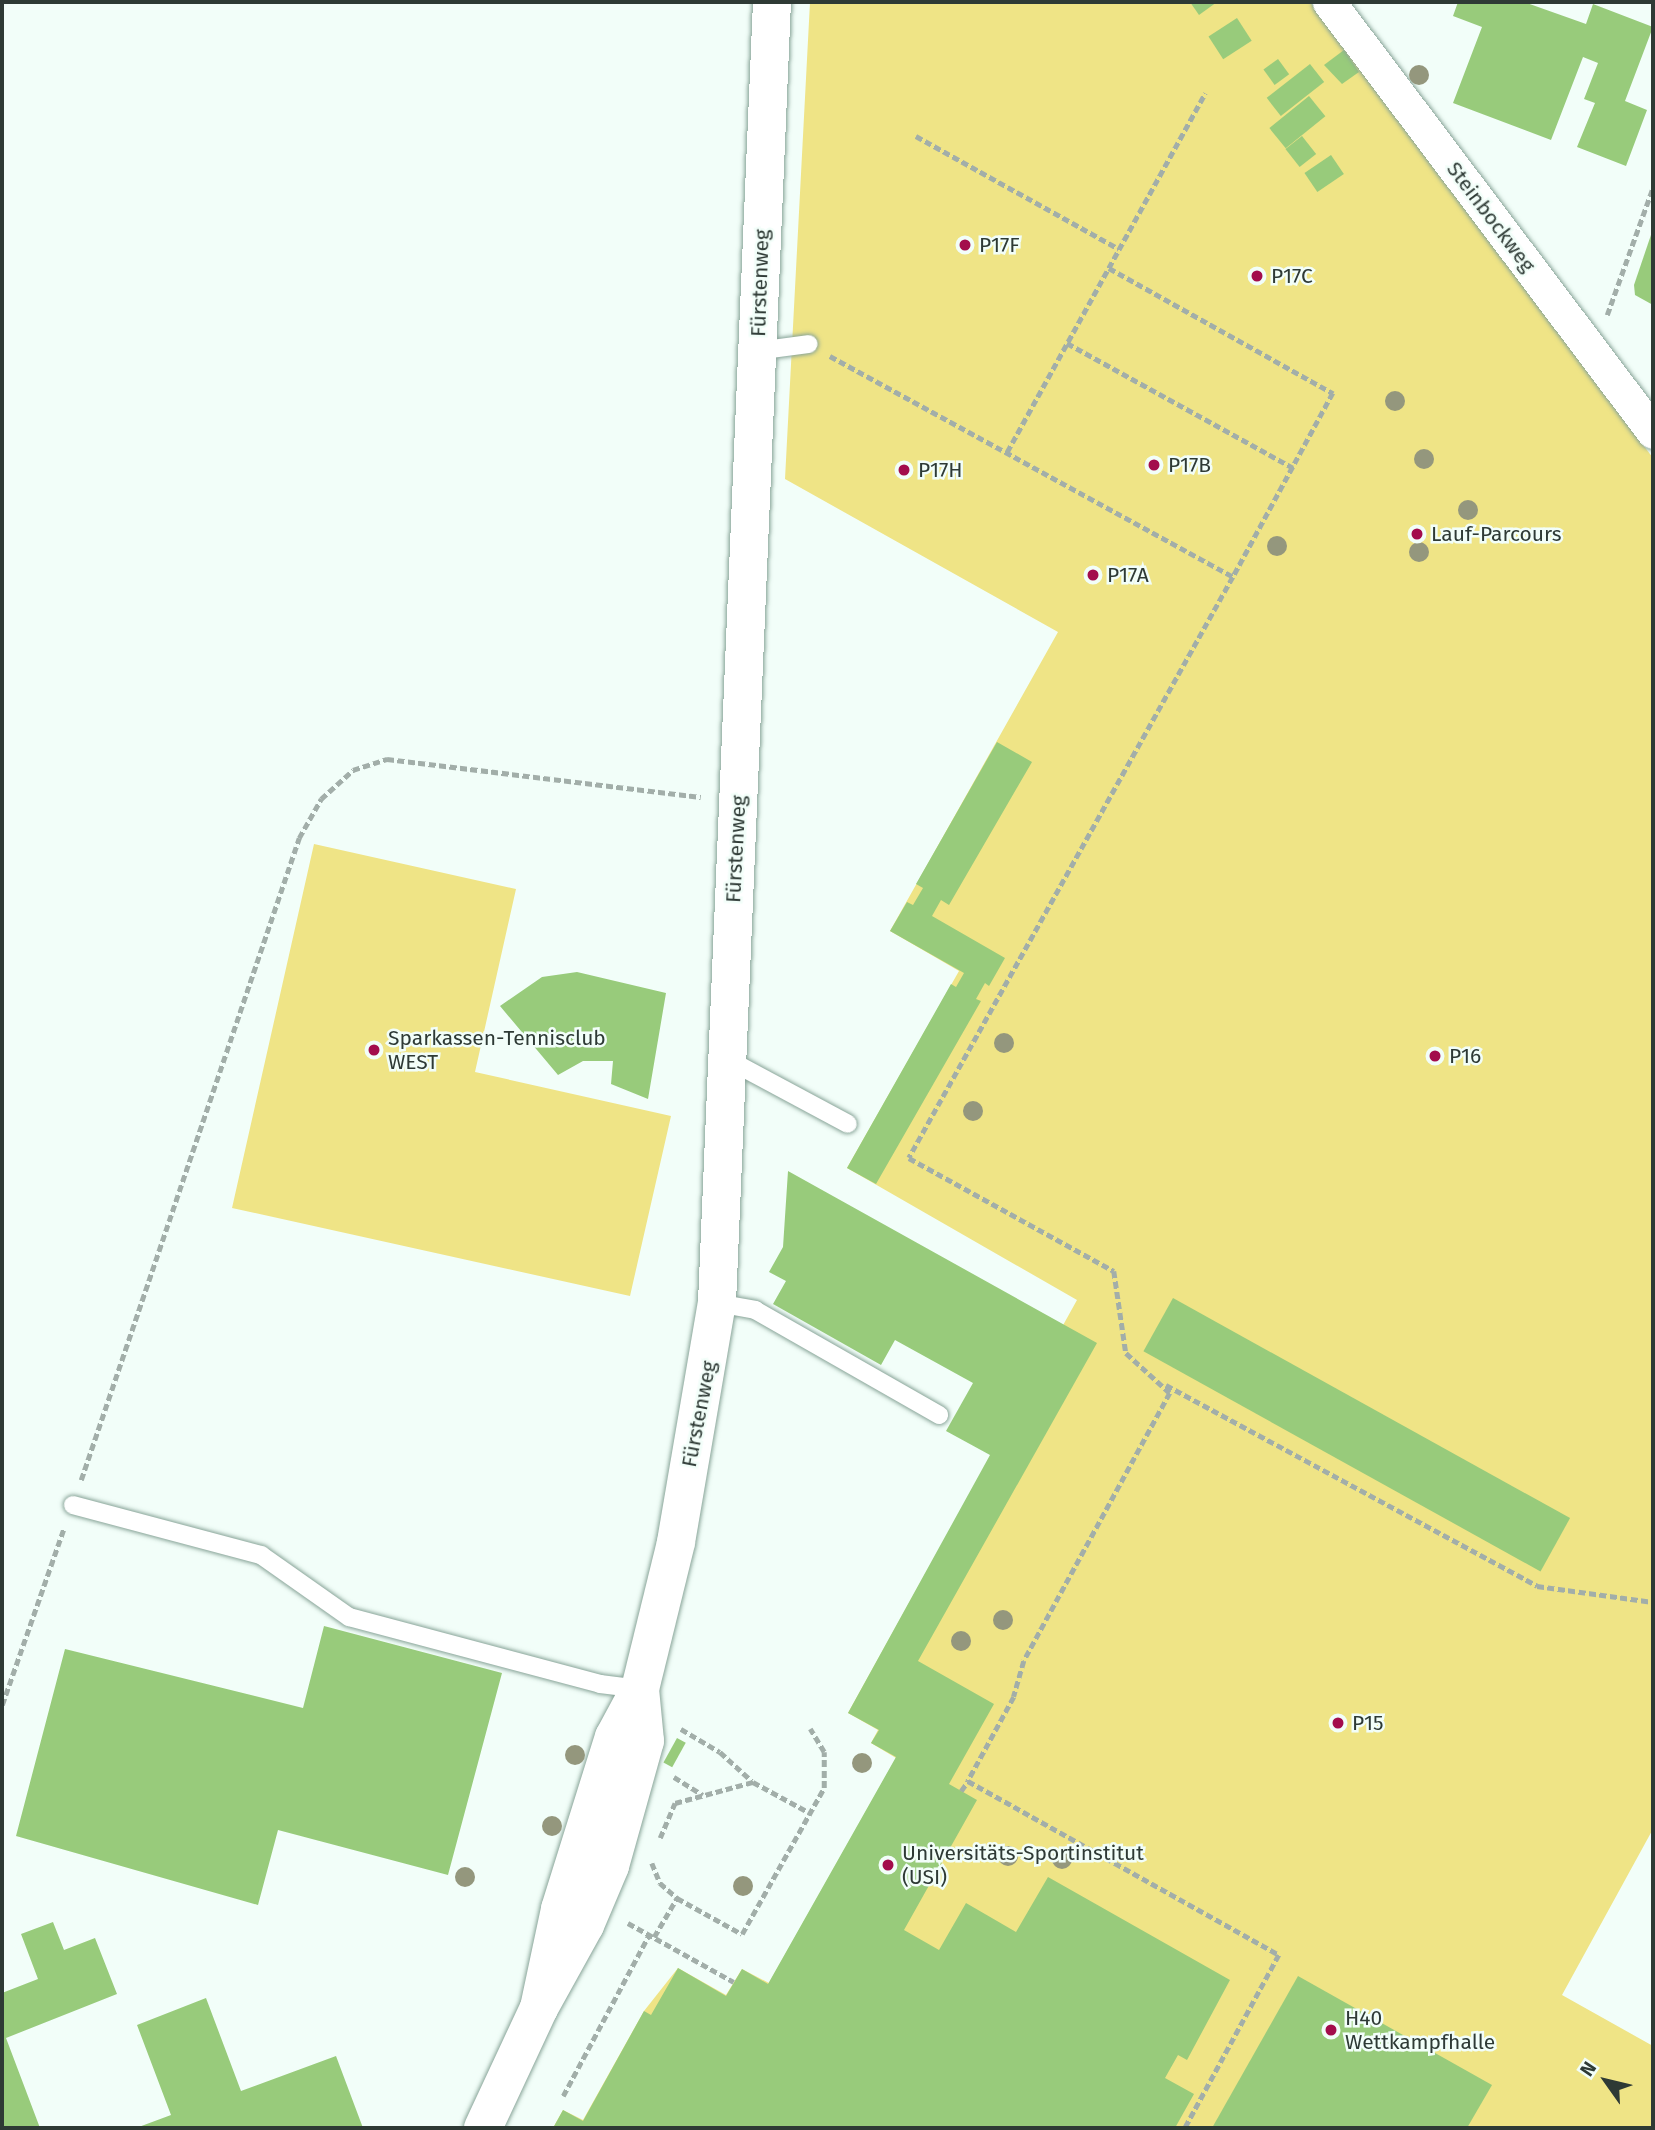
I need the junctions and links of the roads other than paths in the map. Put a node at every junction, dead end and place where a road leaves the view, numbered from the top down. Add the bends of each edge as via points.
1 (772, 2) edge
2 (1329, 2) edge
3 (810, 344) road end
4 (757, 351) junction
5 (1653, 432) edge
6 (727, 1059) junction
7 (848, 1124) dead end
8 (717, 1303) junction
9 (939, 1415) dead end
10 (72, 1505) road end
11 (640, 1689) junction
12 (483, 2128) edge

1 - 4 street, Fürstenweg
2 - 5 street, Steinbockweg
3 - 4 lane
4 - 6 street, Fürstenweg
6 - 7 lane
6 - 8 street, Fürstenweg
8 - 9 lane via 755,1310
8 - 11 street, Fürstenweg via 676,1542
10 - 11 lane via 261,1555 349,1617 600,1684
11 - 12 street, Fürstenweg via 614,1737 560,1909 539,2008

